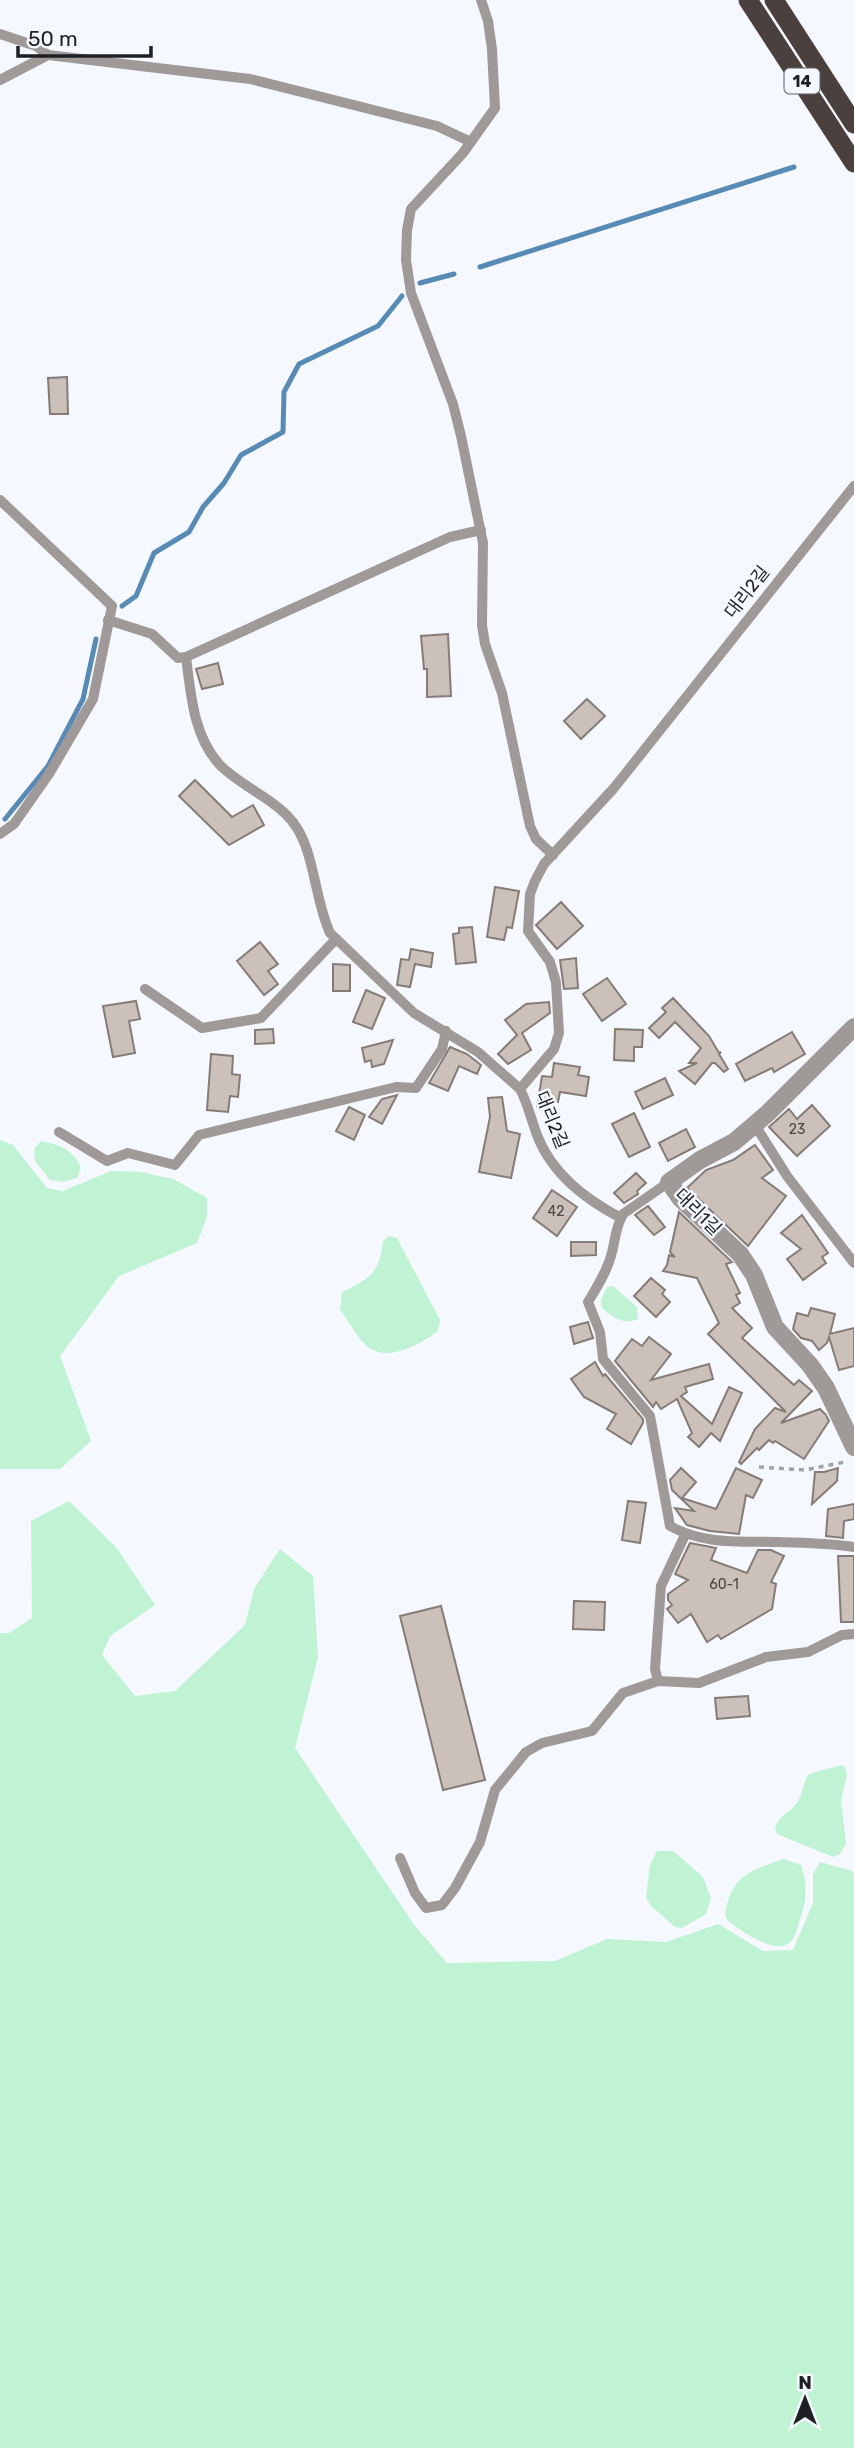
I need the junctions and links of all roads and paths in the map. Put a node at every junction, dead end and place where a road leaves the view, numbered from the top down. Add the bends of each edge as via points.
1 (481, 0) edge
2 (748, 0) edge
3 (774, 0) edge
4 (0, 34) edge
5 (47, 55) junction
6 (0, 80) edge
7 (854, 124) edge
8 (471, 142) junction
9 (854, 163) edge
10 (854, 486) edge
11 (0, 500) edge
12 (481, 530) junction
13 (108, 620) junction
14 (186, 657) junction
15 (0, 834) edge
16 (553, 855) junction
17 (336, 939) junction
18 (145, 989) dead end
19 (854, 1027) edge
20 (446, 1031) junction
21 (520, 1089) junction
22 (754, 1125) junction
23 (59, 1132) dead end
24 (669, 1182) junction
25 (621, 1218) junction
26 (854, 1264) edge
27 (854, 1447) edge
28 (854, 1460) edge
29 (759, 1467) dead end
30 (685, 1535) junction
31 (854, 1547) edge
32 (854, 1634) edge
33 (658, 1681) junction
34 (400, 1858) dead end

1 - 8 lane via 492,49 495,108
2 - 9 highway, 14
3 - 7 highway, 14
4 - 5 lane via 36,46
5 - 6 lane
5 - 8 lane via 250,79 437,126
8 - 12 lane via 411,209 406,260 411,293 453,404
10 - 16 lane, 대리2길 via 607,796
11 - 13 lane via 112,606
12 - 14 lane via 450,537
12 - 16 lane via 485,644 502,693 530,826
13 - 14 lane via 152,634 178,658
13 - 15 lane via 93,699 28,804
14 - 17 lane via 198,728 220,765 292,820 302,839 322,916
16 - 21 lane, 대리2길 via 530,894 528,931 550,962 559,1033 554,1049
17 - 18 lane via 261,1018 202,1028
17 - 20 lane via 414,1013
19 - 22 street, 대리1길
20 - 21 lane
20 - 23 lane via 442,1049 416,1088 396,1087 199,1135 175,1165 128,1153 107,1161
21 - 25 lane, 대리2길 via 537,1134 566,1181
22 - 24 street, 대리1길
22 - 26 lane
24 - 25 lane
24 - 27 street, 대리1길 via 740,1254 754,1275 775,1327 826,1388
25 - 30 lane via 602,1280 588,1302 600,1332 603,1359 650,1416 670,1526
28 - 29 path via 805,1470
30 - 31 lane via 737,1544
30 - 33 lane via 662,1586 655,1669
32 - 33 lane via 808,1652 766,1657 699,1683
33 - 34 lane via 623,1693 592,1731 542,1743 526,1752 495,1790 480,1842 442,1905 426,1908

